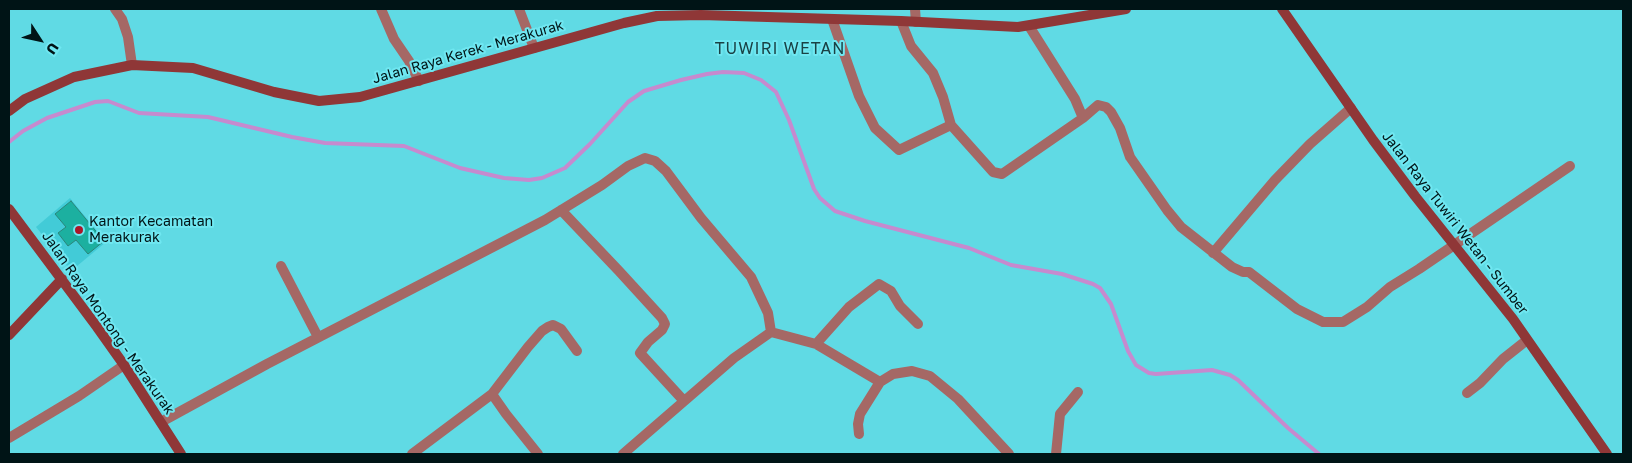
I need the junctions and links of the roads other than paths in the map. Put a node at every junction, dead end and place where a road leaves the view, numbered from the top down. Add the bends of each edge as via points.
1 (115, 9) edge
2 (381, 9) edge
3 (519, 9) edge
4 (915, 9) edge
5 (1126, 9) edge
6 (1282, 9) edge
7 (727, 12) edge
8 (832, 19) junction
9 (902, 21) junction
10 (916, 22) junction
11 (1029, 26) junction
12 (530, 39) junction
13 (132, 60) junction
14 (419, 82) junction
15 (1351, 108) junction
16 (9, 111) edge
17 (1082, 118) junction
18 (951, 125) junction
19 (1570, 166) dead end
20 (9, 209) edge
21 (561, 210) junction
22 (1454, 244) junction
23 (1213, 253) junction
24 (281, 266) dead end
25 (62, 278) junction
26 (918, 324) dead end
27 (771, 332) junction
28 (9, 335) edge
29 (318, 337) junction
30 (1528, 340) junction
31 (816, 344) junction
32 (577, 351) dead end
33 (124, 365) junction
34 (880, 382) junction
35 (1078, 392) dead end
36 (1467, 393) dead end
37 (492, 394) junction
38 (684, 400) junction
39 (161, 422) junction
40 (859, 434) dead end
41 (9, 438) edge
42 (181, 454) edge
43 (412, 454) edge
44 (538, 454) edge
45 (623, 454) edge
46 (1009, 454) edge
47 (1056, 454) edge
48 (1607, 454) edge

1 - 13 street via 122,19
2 - 14 street
3 - 12 street
4 - 10 street
5 - 11 main road, Jalan Raya Kerek - Merakurak
6 - 15 main road, Jalan Raya Tuwiri Wetan - Sumber
7 - 8 main road, Jalan Raya Kerek - Merakurak
7 - 12 main road, Jalan Raya Kerek - Merakurak via 657,16
8 - 9 main road, Jalan Raya Kerek - Merakurak
8 - 18 street via 875,128 899,150
9 - 10 main road, Jalan Raya Kerek - Merakurak
9 - 18 street via 911,46 933,73
10 - 11 main road, Jalan Raya Kerek - Merakurak
11 - 17 street via 1075,99
12 - 14 main road, Jalan Raya Kerek - Merakurak
13 - 14 main road, Jalan Raya Kerek - Merakurak via 193,68 274,92 319,101 360,97
13 - 16 main road, Jalan Raya Kerek - Merakurak via 74,77 24,99
15 - 22 main road, Jalan Raya Tuwiri Wetan - Sumber
15 - 23 street via 1275,180
17 - 18 street via 1002,174 994,172
17 - 23 street via 1098,105 1111,112 1130,157 1167,210 1181,227
19 - 22 street
20 - 25 main road, Jalan Raya Montong - Merakurak
21 - 27 street via 640,159 655,161 751,277 768,313
21 - 29 street
21 - 38 street via 662,318 662,330 640,353
22 - 23 street via 1343,322 1323,322 1297,309 1257,277 1232,267
22 - 30 main road, Jalan Raya Tuwiri Wetan - Sumber
24 - 29 street
25 - 28 main road
25 - 33 main road, Jalan Raya Montong - Merakurak
26 - 31 street via 900,306 891,291 879,284 849,307
27 - 31 street
27 - 38 street
29 - 39 street
30 - 36 street
30 - 48 main road, Jalan Raya Tuwiri Wetan - Sumber
31 - 34 street
32 - 37 street via 561,329 548,326
33 - 39 main road, Jalan Raya Montong - Merakurak
33 - 41 street via 74,400
34 - 40 street via 860,414
34 - 46 street via 893,374 912,371 930,376 958,399
35 - 47 street via 1060,414
37 - 43 street
37 - 44 street
38 - 45 street
39 - 42 main road, Jalan Raya Montong - Merakurak

